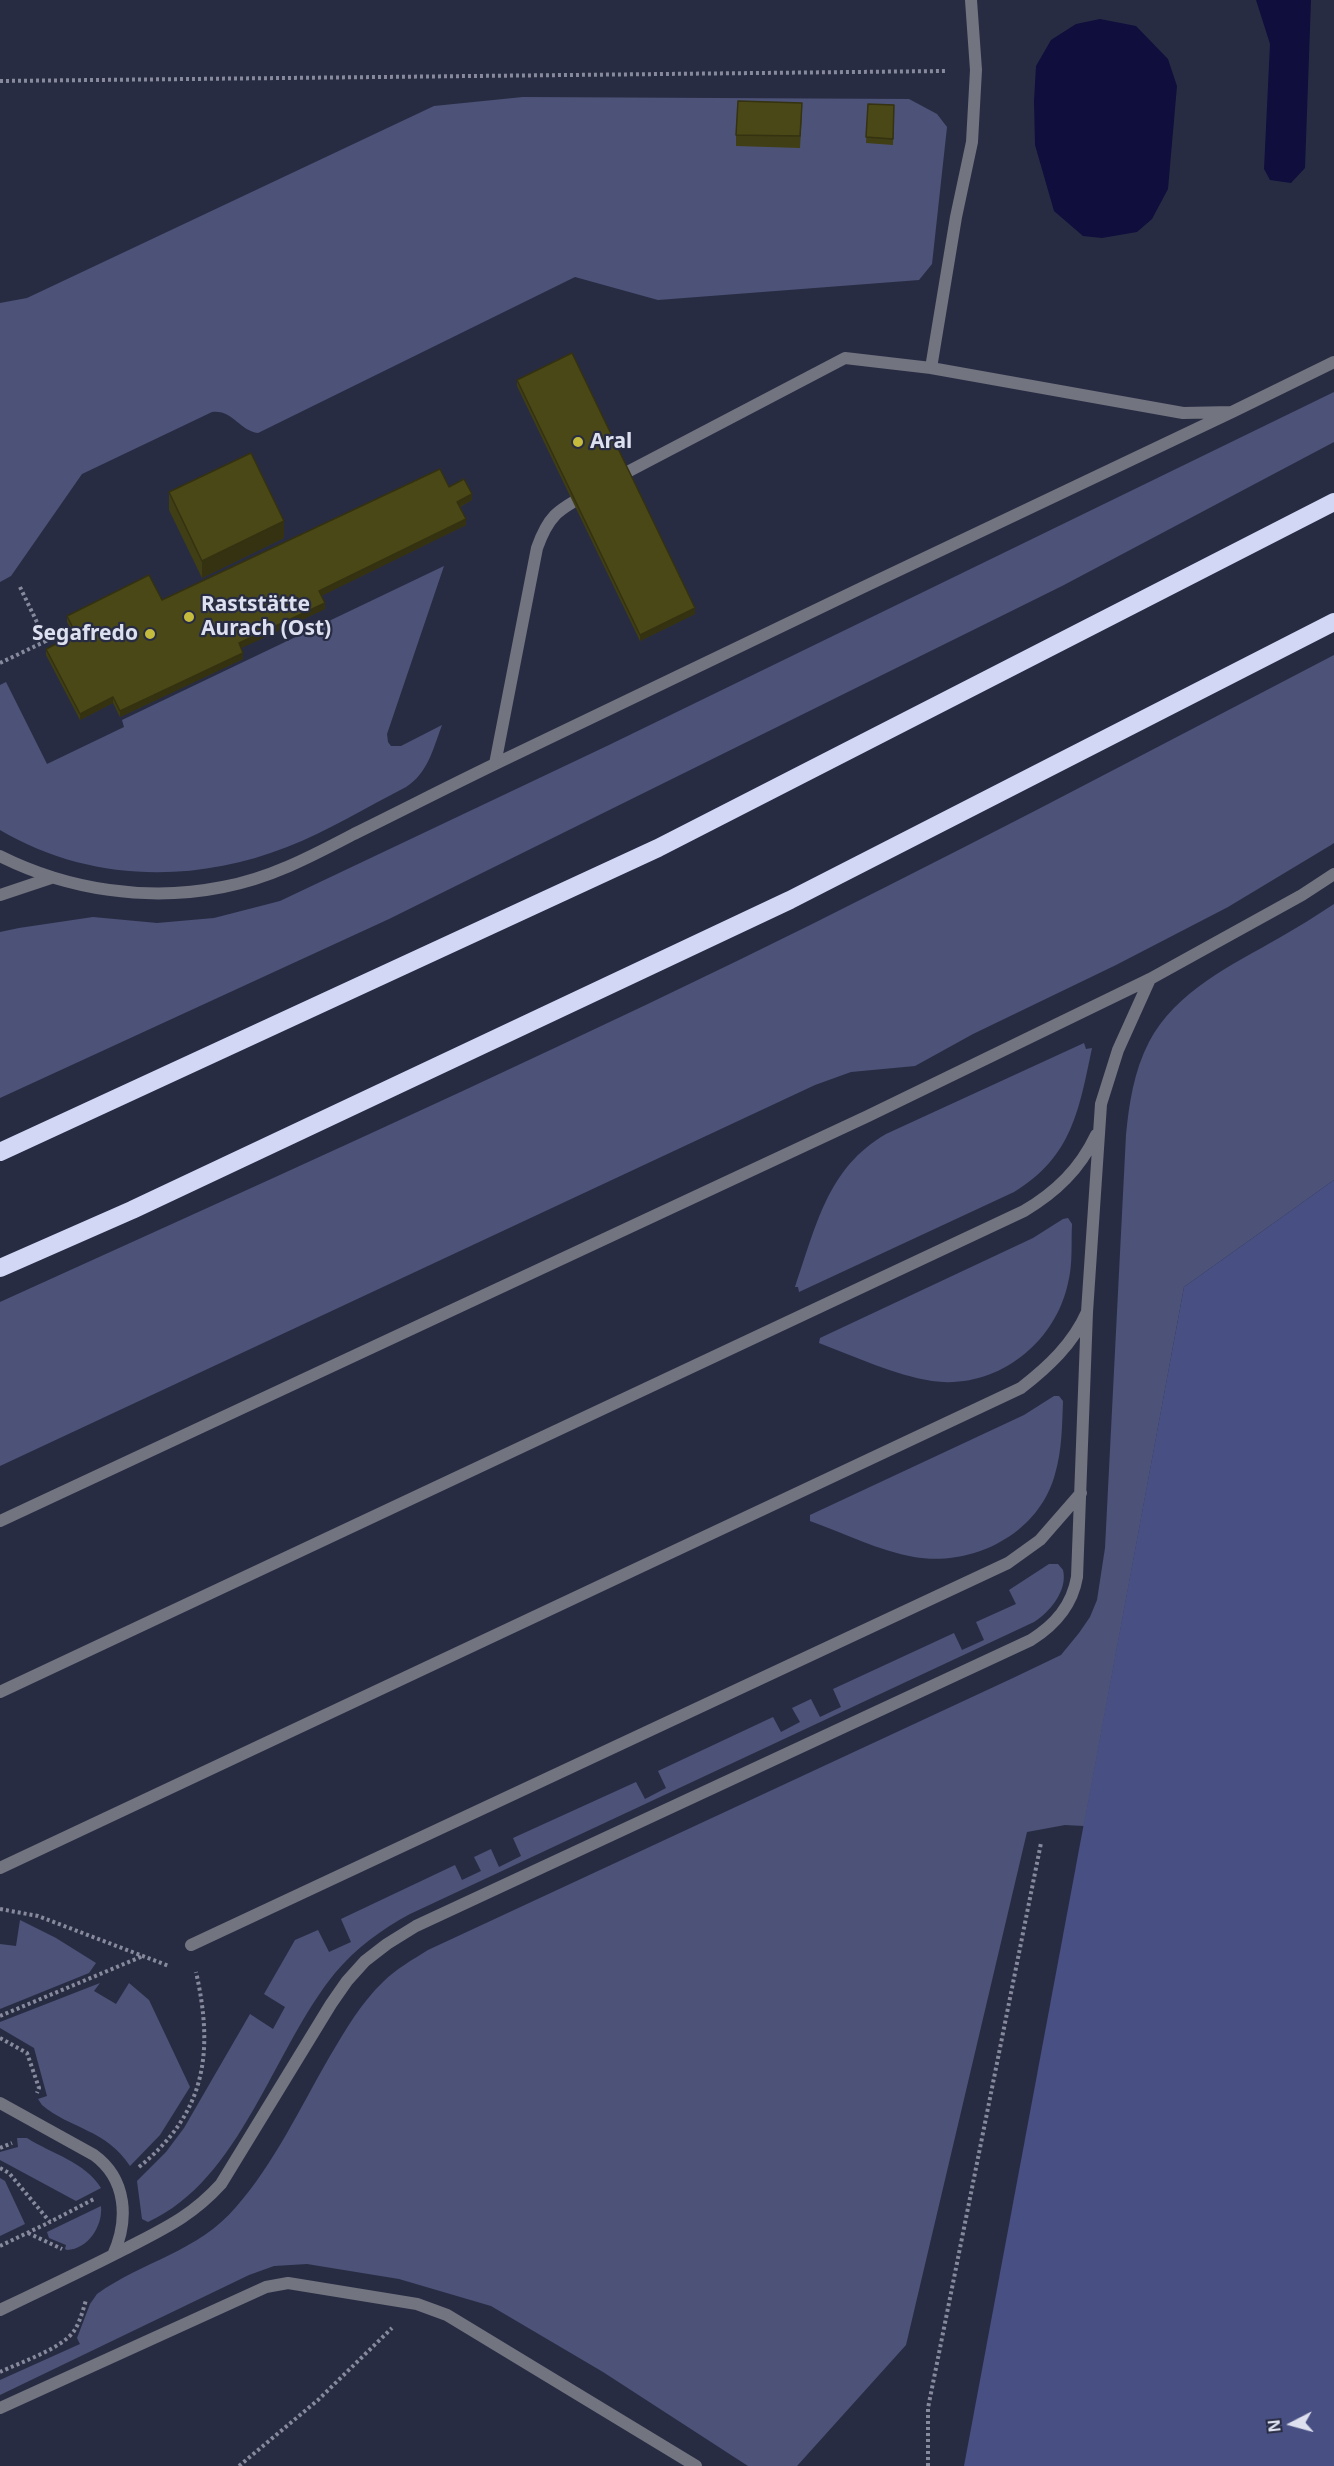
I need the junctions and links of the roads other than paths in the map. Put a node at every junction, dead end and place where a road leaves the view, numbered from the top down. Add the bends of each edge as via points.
1 (971, 0) edge
2 (1334, 362) edge
3 (931, 368) junction
4 (1232, 412) junction
5 (1334, 502) edge
6 (1334, 622) edge
7 (495, 764) junction
8 (0, 856) edge
9 (1334, 874) edge
10 (51, 878) junction
11 (0, 895) edge
12 (1150, 979) junction
13 (1098, 1130) junction
14 (0, 1152) edge
15 (0, 1268) edge
16 (1088, 1312) junction
17 (1081, 1493) junction
18 (0, 1521) edge
19 (0, 1692) edge
20 (0, 1868) edge
21 (190, 1945) road end
22 (0, 2103) edge
23 (113, 2255) junction
24 (0, 2310) edge
25 (0, 2408) edge
26 (696, 2466) edge

1 - 3 lane via 976,70 972,142
2 - 4 lane
3 - 4 lane via 1184,413
3 - 7 lane via 845,358 560,508 543,531 537,549
4 - 7 lane
5 - 14 highway via 658,848
6 - 15 highway via 790,900 132,1210
7 - 10 lane via 280,872 223,888 162,893 102,889
8 - 10 lane
9 - 12 lane
10 - 11 lane
12 - 13 lane via 1107,1081
12 - 18 lane via 868,1116
13 - 16 lane
13 - 19 lane via 1076,1170 1043,1200 1024,1211
16 - 17 lane
16 - 20 lane via 1060,1354 1021,1389 1002,1399
17 - 21 lane via 1040,1540 1008,1563
17 - 23 lane via 1075,1588 1064,1612 1044,1632 416,1926 387,1944 365,1961 331,2004 221,2184 198,2209
22 - 23 lane via 106,2164 118,2183 123,2207 120,2241
23 - 24 lane
25 - 26 lane via 266,2287 288,2283 417,2304 447,2315

